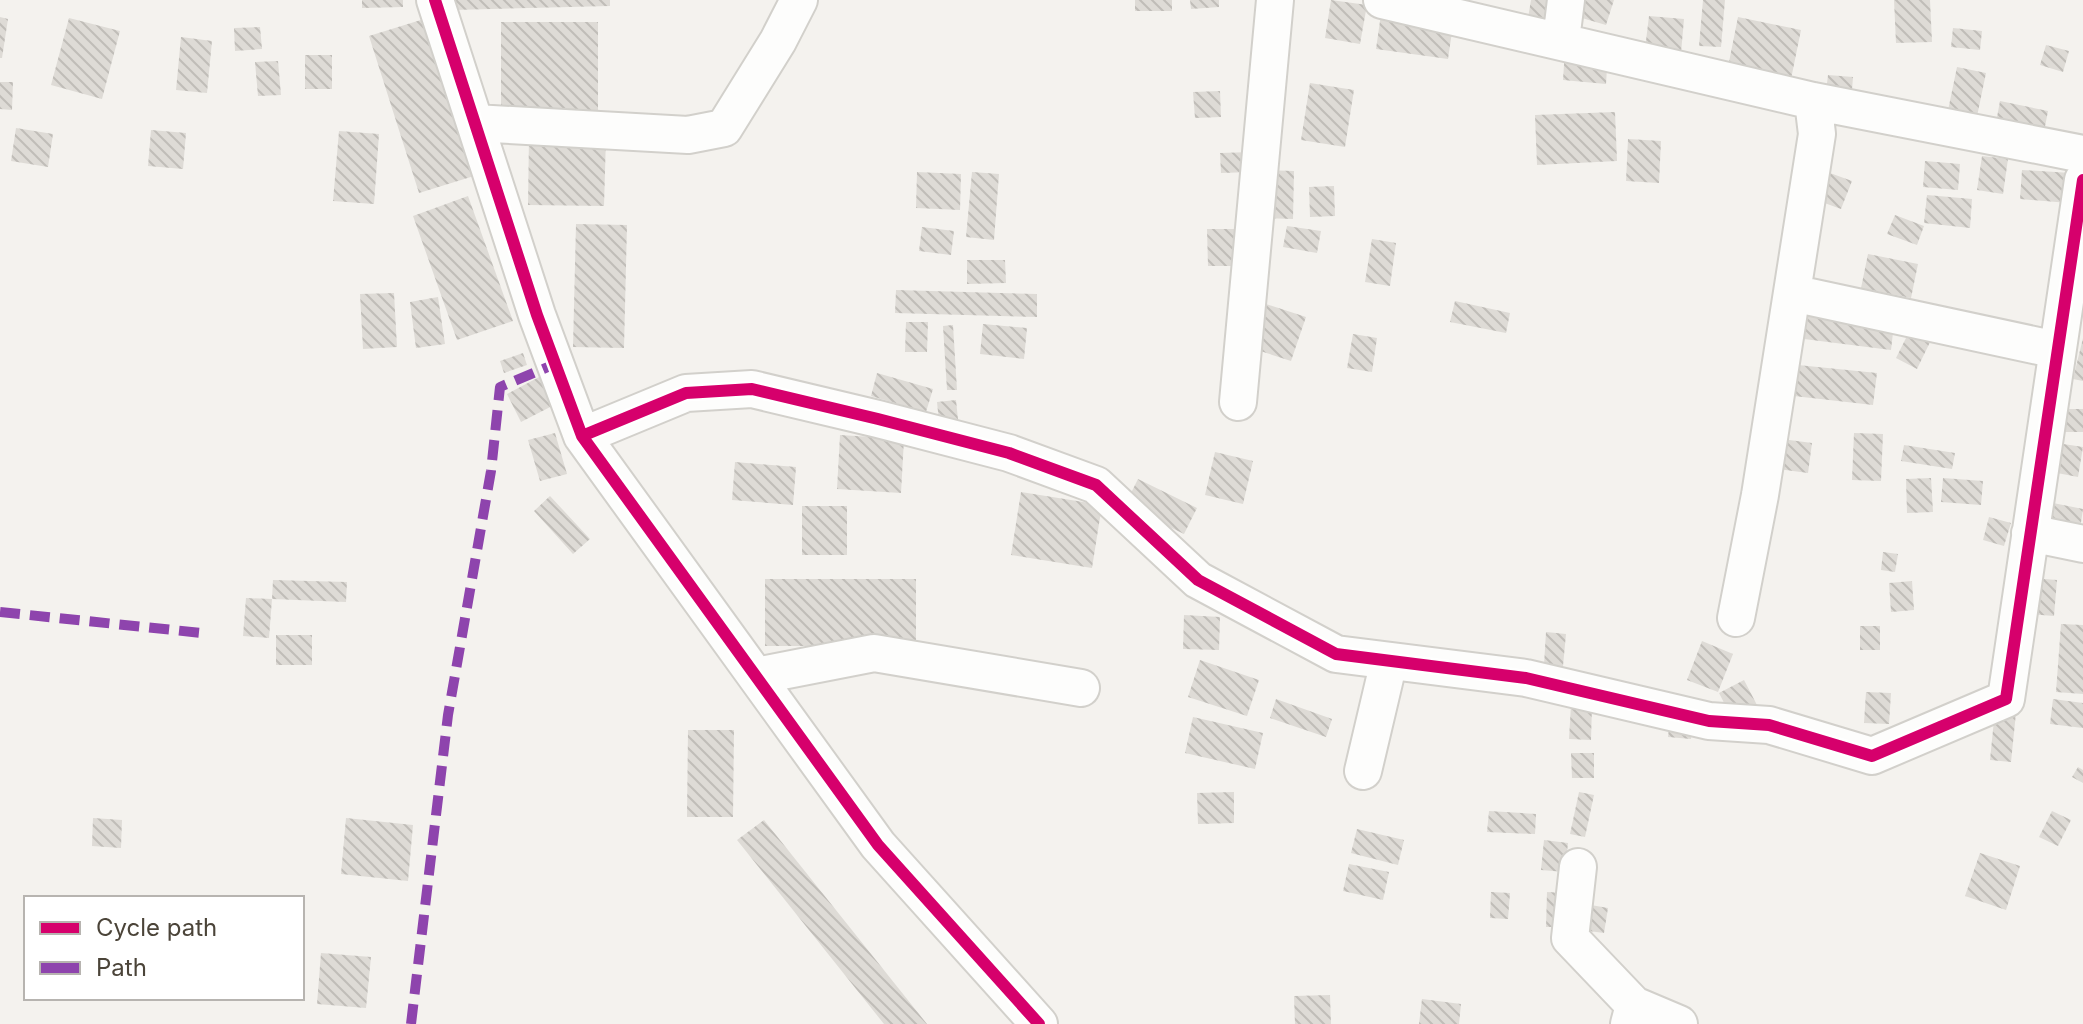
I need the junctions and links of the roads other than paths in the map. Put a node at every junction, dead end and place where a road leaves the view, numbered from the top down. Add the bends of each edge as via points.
1 (435, 0) edge
2 (799, 0) edge
3 (1275, 0) edge
4 (1382, 0) edge
5 (1566, 0) edge
6 (1561, 40) junction
7 (1813, 101) junction
8 (475, 123) junction
9 (2083, 154) edge
10 (2083, 180) edge
11 (1792, 293) junction
12 (2068, 331) edge
13 (1238, 402) dead end
14 (582, 436) junction
15 (2030, 533) junction
16 (2083, 544) edge
17 (1736, 618) dead end
18 (1389, 661) junction
19 (756, 676) junction
20 (1081, 688) dead end
21 (1363, 771) dead end
22 (1578, 867) dead end
23 (1632, 1014) edge
24 (1039, 1024) edge
25 (1679, 1024) edge

1 - 8 street
2 - 8 street via 724,128 688,135
3 - 13 street
4 - 6 street
5 - 6 street
6 - 7 street
7 - 9 street
7 - 11 street via 1817,134
8 - 14 street
10 - 12 street
11 - 12 street
11 - 17 street
12 - 15 street
14 - 18 street via 686,393 752,389 1009,453 1096,485 1198,580 1336,654
14 - 19 street
15 - 16 street
15 - 18 street via 2006,699 1872,756 1769,725 1709,721 1526,678
18 - 21 street
19 - 20 street via 874,653
19 - 24 street via 878,845
22 - 23 street via 1570,938
23 - 25 street

